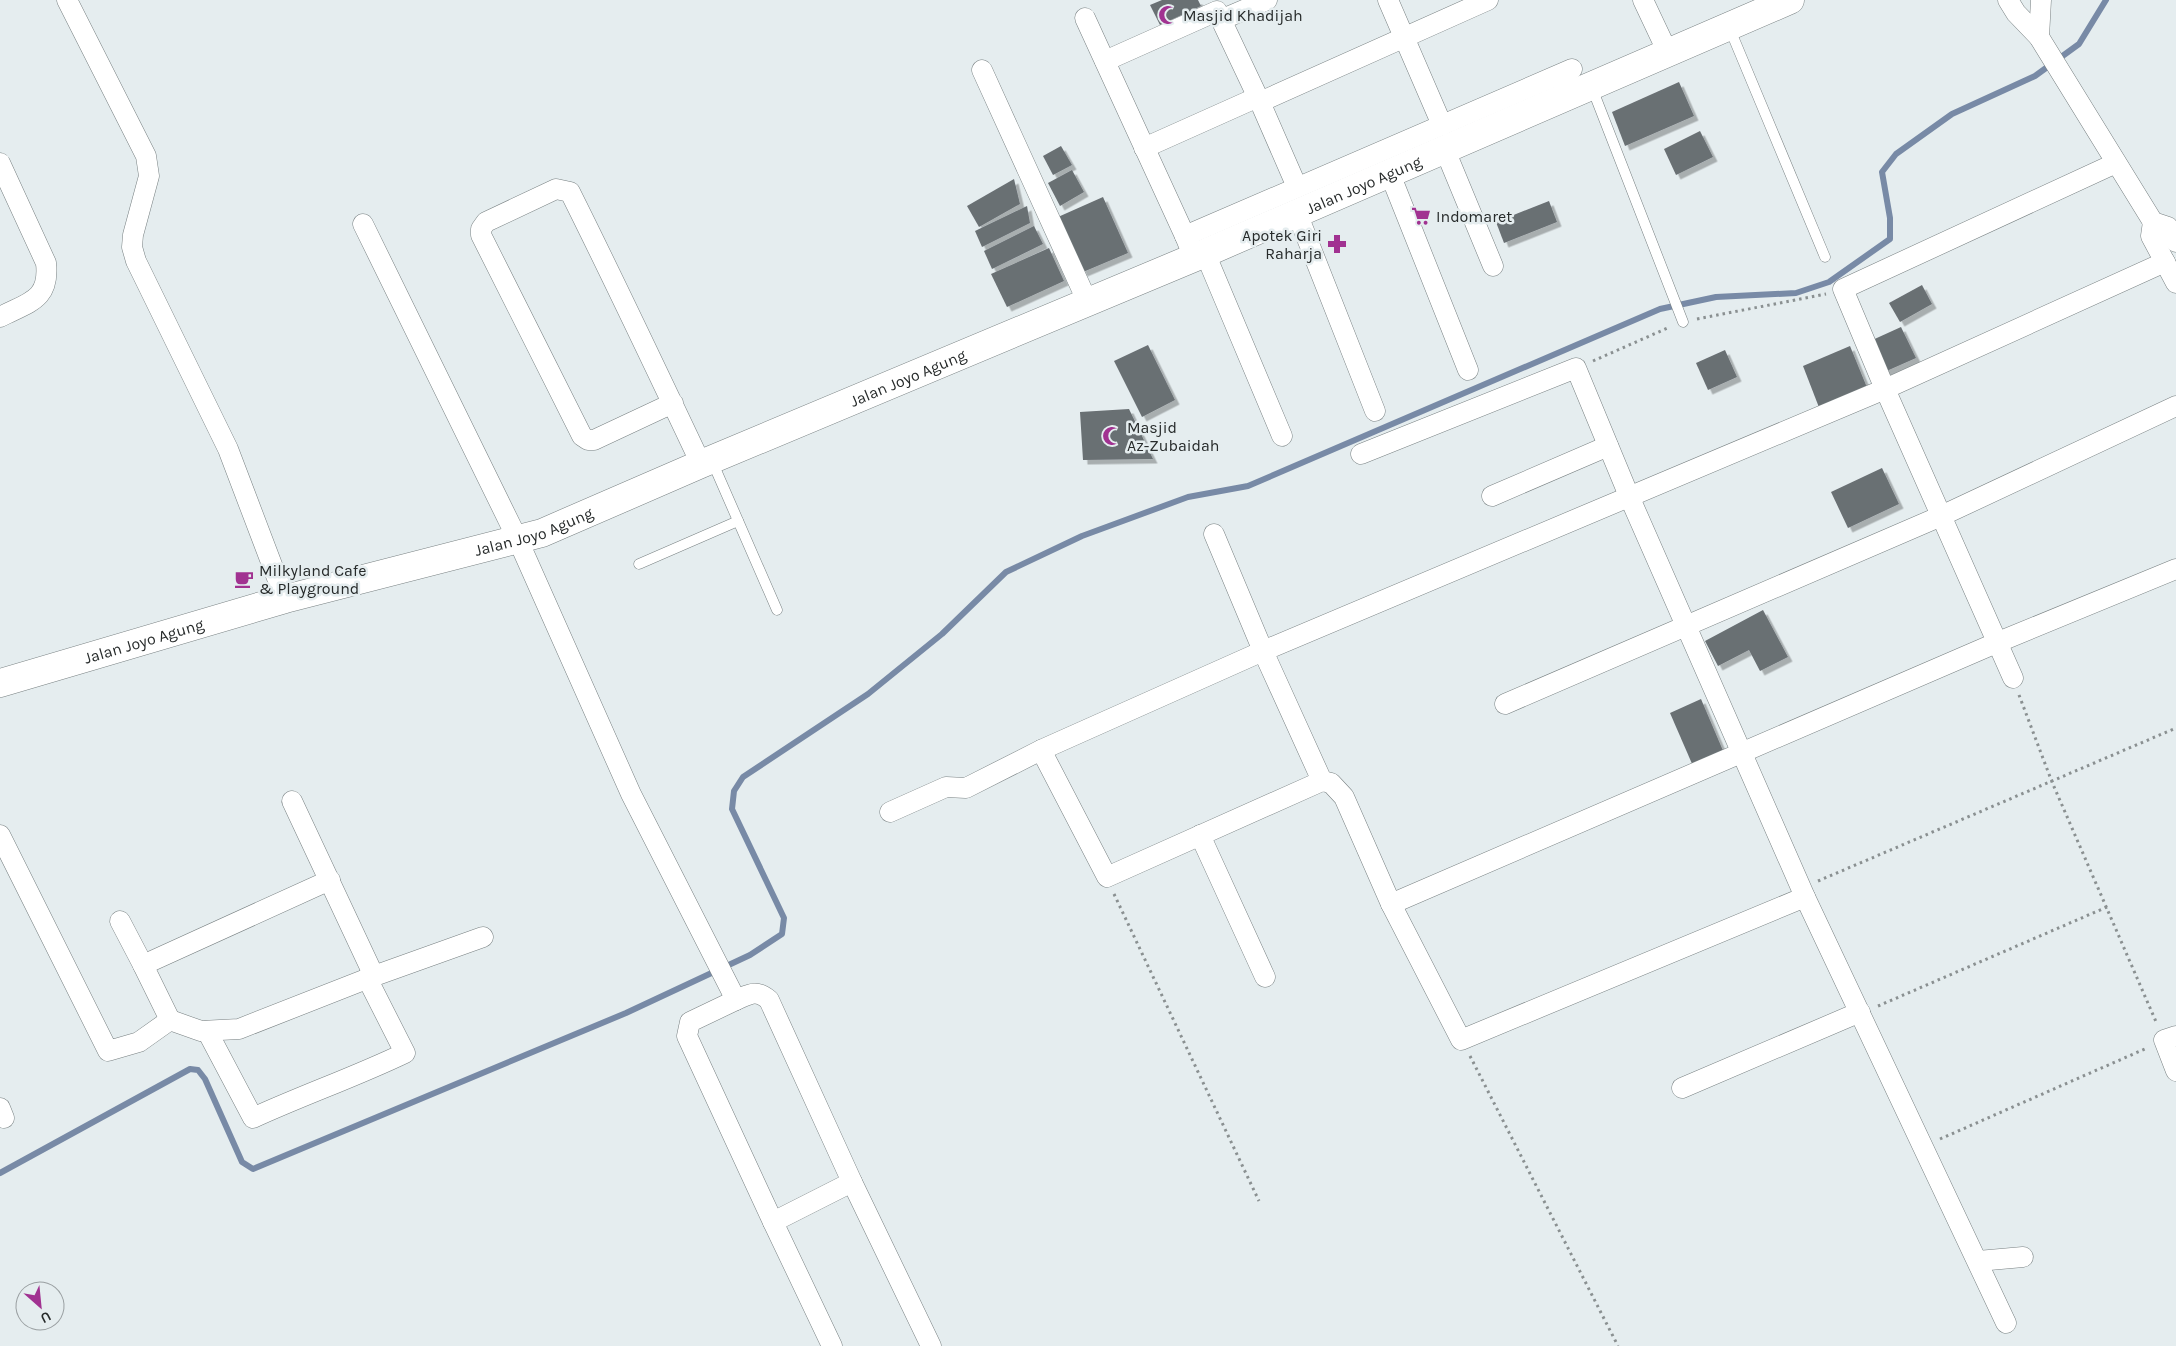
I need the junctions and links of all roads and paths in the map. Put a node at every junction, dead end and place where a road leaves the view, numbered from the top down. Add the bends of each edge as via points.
1 (67, 0) edge
2 (1267, 0) edge
3 (1388, 0) edge
4 (1488, 0) edge
5 (1643, 0) edge
6 (1790, 0) edge
7 (2008, 0) edge
8 (2041, 0) edge
9 (1086, 18) dead end
10 (1223, 20) junction
11 (1728, 26) junction
12 (1404, 36) junction
13 (2039, 37) junction
14 (1668, 53) junction
15 (1105, 60) junction
16 (982, 70) dead end
17 (1582, 78) junction
18 (1259, 100) junction
19 (1444, 138) junction
20 (1144, 148) junction
21 (0, 163) edge
22 (2116, 163) junction
23 (1390, 174) junction
24 (1297, 200) junction
25 (363, 224) dead end
26 (2165, 230) edge
27 (1194, 249) junction
28 (1824, 257) dead end
29 (2165, 262) junction
30 (1493, 266) dead end
31 (2176, 283) edge
32 (1844, 289) junction
33 (1088, 303) junction
34 (0, 316) edge
35 (1681, 318) junction
36 (1576, 368) junction
37 (1468, 370) dead end
38 (1885, 390) junction
39 (673, 403) junction
40 (2176, 406) edge
41 (1375, 411) dead end
42 (1282, 436) dead end
43 (1608, 446) junction
44 (1361, 454) dead end
45 (706, 462) junction
46 (1492, 496) dead end
47 (1629, 496) junction
48 (1941, 516) junction
49 (738, 521) junction
50 (1214, 534) dead end
51 (518, 540) junction
52 (639, 564) dead end
53 (2176, 569) edge
54 (285, 599) junction
55 (777, 610) dead end
56 (1686, 624) junction
57 (1996, 643) junction
58 (1263, 651) junction
59 (2013, 678) joint
60 (0, 683) edge
61 (1506, 704) dead end
62 (2176, 728) edge
63 (1041, 750) junction
64 (1743, 752) junction
65 (1322, 781) junction
66 (2052, 782) junction
67 (292, 801) dead end
68 (890, 812) dead end
69 (0, 835) edge
70 (1200, 835) junction
71 (1106, 878) junction
72 (330, 880) junction
73 (1804, 892) junction
74 (1391, 904) junction
75 (2107, 907) junction
76 (120, 921) dead end
77 (483, 937) dead end
78 (142, 965) junction
79 (371, 977) junction
80 (1265, 977) dead end
81 (736, 1000) junction
82 (1860, 1012) junction
83 (170, 1020) junction
84 (207, 1031) junction
85 (2170, 1038) edge
86 (1461, 1040) junction
87 (2176, 1071) edge
88 (1682, 1088) dead end
89 (1923, 1147) junction
90 (852, 1182) junction
91 (1259, 1200) dead end
92 (773, 1222) junction
93 (2023, 1257) dead end
94 (1978, 1261) junction
95 (2006, 1322) dead end
96 (832, 1346) edge
97 (931, 1346) edge
98 (1618, 1346) edge

1 - 54 street via 146,156 149,176 133,235 136,261 228,449
2 - 10 street
3 - 12 street
4 - 12 street
5 - 14 street
6 - 11 main road, Jalan Joyo Agung
7 - 13 street
8 - 13 street
9 - 15 street
10 - 15 street via 1217,11 1213,12
10 - 18 street
11 - 14 main road, Jalan Joyo Agung
11 - 28 lane
12 - 18 street
12 - 19 street
13 - 22 street
14 - 17 main road, Jalan Joyo Agung
15 - 20 street
16 - 33 street
17 - 19 main road, Jalan Joyo Agung
17 - 35 lane
18 - 20 street
18 - 24 street
19 - 23 main road, Jalan Joyo Agung
19 - 24 street
19 - 30 street
20 - 27 street
21 - 34 street via 46,263 47,278 43,292 32,301
22 - 26 street
22 - 32 street
23 - 24 main road, Jalan Joyo Agung
23 - 37 street
24 - 27 main road, Jalan Joyo Agung
24 - 41 street
25 - 51 street
26 - 29 street
27 - 33 main road, Jalan Joyo Agung
27 - 42 street
29 - 31 street
29 - 38 street
32 - 35 path via 1812,298
32 - 38 street
33 - 45 main road, Jalan Joyo Agung
35 - 36 path
36 - 43 street
36 - 44 street
38 - 47 street
38 - 48 street
39 - 39 street via 570,192 556,189 486,222 480,229 481,235 582,436 594,440
39 - 45 street
40 - 48 street
43 - 46 street
43 - 47 street
45 - 49 lane
45 - 51 main road, Jalan Joyo Agung via 542,533
47 - 56 street
47 - 58 street
48 - 56 street
48 - 57 street
49 - 52 lane
49 - 55 lane
50 - 58 street
51 - 54 main road, Jalan Joyo Agung
51 - 81 street via 631,794
53 - 57 street
54 - 60 main road, Jalan Joyo Agung
56 - 61 street
56 - 64 street
57 - 59 street
57 - 64 street
58 - 63 street
58 - 65 street
59 - 66 path
62 - 66 path
63 - 68 street via 966,788 946,787
63 - 71 street
64 - 73 street
64 - 74 street
65 - 70 street
65 - 74 street via 1331,782 1344,797
66 - 73 path
66 - 75 path
67 - 72 street
69 - 83 street via 108,1051 139,1042
70 - 71 street
70 - 80 street
71 - 91 path
72 - 78 street
72 - 79 street
73 - 82 street
73 - 86 street
74 - 86 street
75 - 82 path
75 - 85 path
76 - 78 street
77 - 79 street
78 - 83 street
79 - 84 street via 239,1029
79 - 84 street via 405,1053 253,1118
81 - 90 street via 754,993 769,1000
81 - 92 street via 690,1022 687,1036
82 - 88 street
82 - 89 street
83 - 84 street via 188,1028
85 - 87 street
85 - 89 path
86 - 98 path
89 - 94 street
90 - 92 street
90 - 97 street
92 - 96 street
93 - 94 street
94 - 95 street

